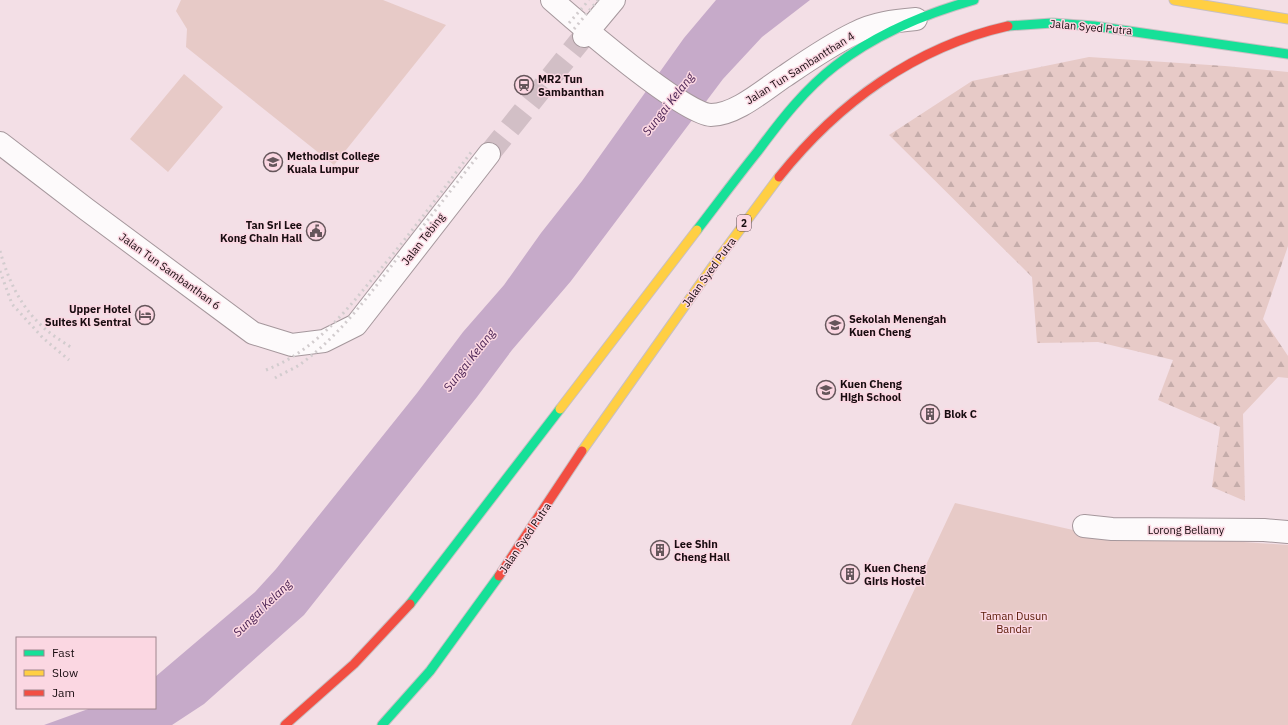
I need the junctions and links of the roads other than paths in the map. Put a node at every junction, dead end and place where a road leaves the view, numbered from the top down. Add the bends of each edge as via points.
1 (552, 0) edge
2 (614, 0) edge
3 (974, 0) edge
4 (1174, 0) edge
5 (919, 18) junction
6 (1288, 20) edge
7 (587, 33) junction
8 (1288, 54) edge
9 (0, 143) edge
10 (489, 154) tunnel mouth
11 (356, 325) joint
12 (1084, 526) dead end
13 (1288, 532) edge
14 (285, 725) edge
15 (382, 725) edge

1 - 7 street, Jalan Tun Sambantthan 4
2 - 7 street
3 - 5 main road
4 - 6 main road
5 - 7 street, Jalan Tun Sambantthan 4 via 886,21 856,32 747,102 710,115 694,110 670,94
5 - 14 main road via 882,36 836,65 800,99 745,167 416,597 359,660
8 - 15 main road, Jalan Syed Putra / 2 via 1136,31 1062,23 1036,24 989,31 965,39 936,51 874,87 831,120 776,180 607,415 484,599 416,688
9 - 11 street, Jalan Tun Sambanthan 6 via 253,333 292,345 324,341
10 - 11 street, Jalan Tebing
12 - 13 street, Lorong Bellamy via 1112,529

